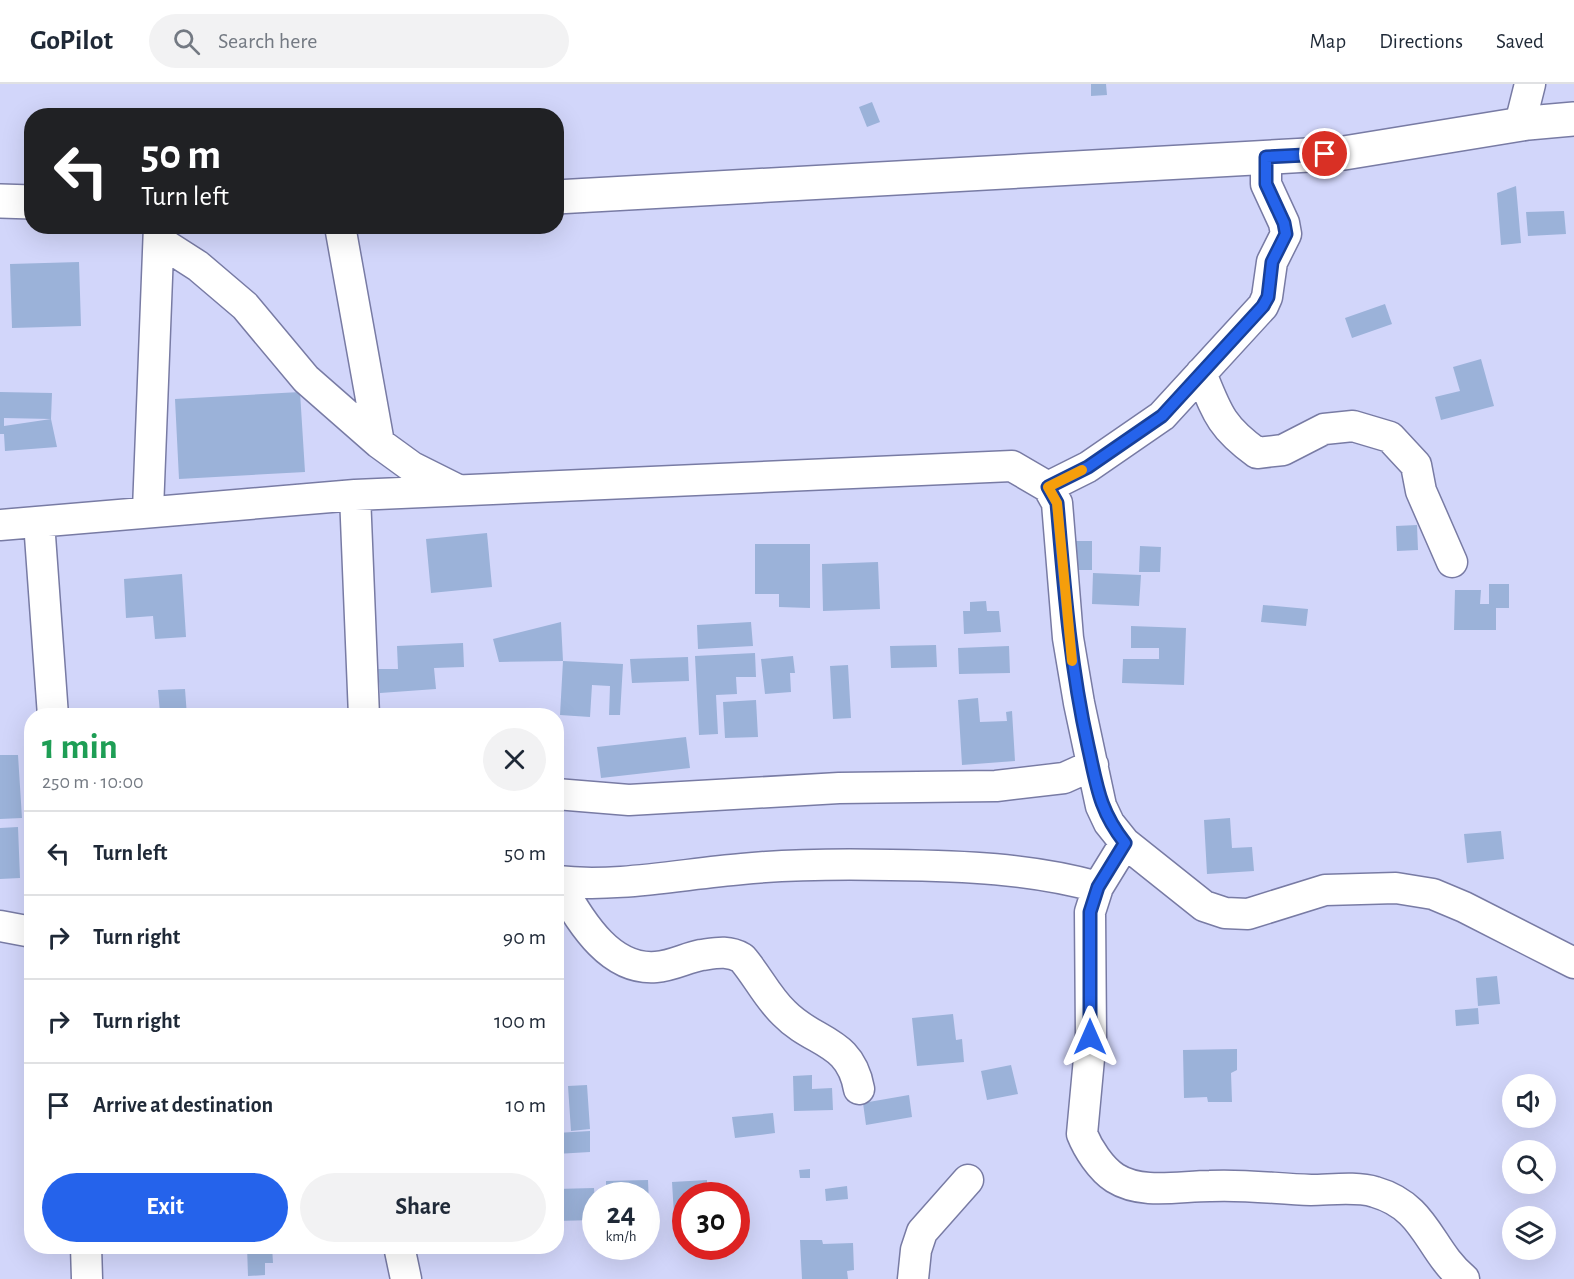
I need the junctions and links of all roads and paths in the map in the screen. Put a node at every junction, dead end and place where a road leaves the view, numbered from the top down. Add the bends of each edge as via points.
1 (1530, 84) edge
2 (1574, 119) edge
3 (1520, 124) junction
4 (1266, 157) junction
5 (564, 197) edge
6 (0, 201) edge
7 (24, 202) edge
8 (159, 234) edge
9 (341, 234) edge
10 (1201, 373) junction
11 (379, 443) junction
12 (1048, 487) junction
13 (460, 492) junction
14 (355, 495) junction
15 (148, 510) junction
16 (39, 522) junction
17 (0, 525) edge
18 (1452, 562) dead end
19 (52, 708) edge
20 (364, 708) edge
21 (1093, 765) junction
22 (564, 795) edge
23 (1125, 843) junction
24 (564, 882) edge
25 (1098, 887) junction
26 (564, 891) edge
27 (0, 926) edge
28 (24, 930) edge
29 (1574, 963) edge
30 (859, 1089) dead end
31 (968, 1180) dead end
32 (86, 1254) edge
33 (401, 1254) edge
34 (87, 1279) edge
35 (406, 1279) edge
36 (913, 1279) edge
37 (1464, 1279) edge

1 - 3 street
2 - 3 street
3 - 4 street via 1344,153
4 - 5 street
4 - 10 street via 1266,184 1286,234 1272,262 1268,297 1247,326
6 - 7 street
8 - 11 street via 245,306 306,379
8 - 15 street
9 - 11 street
10 - 12 street via 1162,416 1135,437
10 - 18 street via 1217,412 1232,435 1257,453 1283,450 1324,429 1353,426 1389,437 1416,465 1421,491
11 - 13 street via 412,467
12 - 13 street via 1012,466
12 - 21 street via 1057,503 1068,638
13 - 14 street
14 - 15 street
14 - 20 street
15 - 16 street
16 - 17 street
16 - 19 street
21 - 22 street via 1064,778 996,786 828,788 629,801
21 - 23 street via 1101,806
23 - 25 street
23 - 29 street via 1182,891 1204,906 1225,913 1248,914 1325,890 1396,888 1433,894 1464,907
24 - 25 street via 581,884 779,865 848,864 986,867 1057,876
25 - 37 street via 1090,912 1090,1037 1082,1134 1106,1169 1115,1178 1165,1189 1211,1185 1373,1191 1417,1216
26 - 30 street via 599,943 620,959 641,967 718,952 742,958 782,1012 845,1055 856,1073
27 - 28 street
31 - 36 street via 922,1232
32 - 34 street
33 - 35 street

